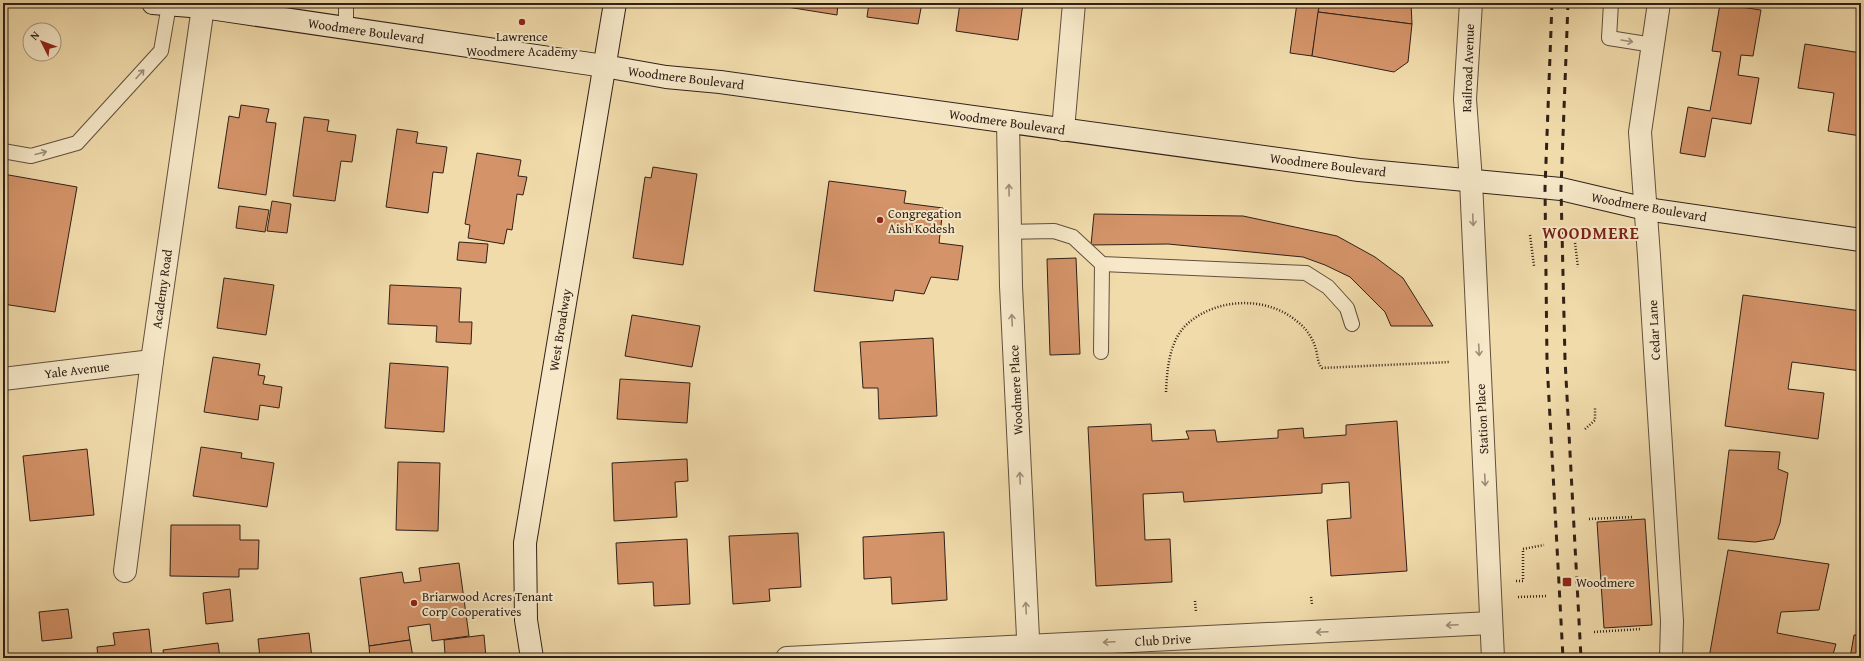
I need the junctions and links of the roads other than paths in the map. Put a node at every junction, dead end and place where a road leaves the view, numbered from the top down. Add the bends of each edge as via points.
1 (346, 3) edge
2 (615, 3) edge
3 (1074, 3) edge
4 (1471, 3) edge
5 (1611, 3) edge
6 (1659, 3) edge
7 (161, 4) edge
8 (203, 7) junction
9 (346, 28) junction
10 (1653, 45) junction
11 (604, 66) junction
12 (1008, 122) junction
13 (1063, 130) junction
14 (3, 151) edge
15 (1471, 181) junction
16 (1646, 209) junction
17 (1010, 232) junction
18 (1861, 240) edge
19 (1102, 264) junction
20 (1352, 324) dead end
21 (1101, 352) dead end
22 (152, 361) junction
23 (3, 380) edge
24 (125, 571) dead end
25 (1491, 623) junction
26 (1029, 652) edge
27 (532, 658) edge
28 (787, 658) edge
29 (1493, 658) edge
30 (1671, 658) edge

1 - 9 lane
2 - 11 street, West Broadway
3 - 13 street
4 - 15 street, Railroad Avenue via 1465,99
5 -> 10 lane via 1609,38
6 - 10 street, Cedar Lane
7 - 8 street, Woodmere Boulevard
14 -> 7 lane via 30,156 77,143 161,51
8 - 9 street, Woodmere Boulevard
8 - 22 street, Academy Road
9 - 11 street, Woodmere Boulevard
10 - 16 street, Cedar Lane via 1640,132
11 - 12 street, Woodmere Boulevard via 666,78 720,82
11 - 27 street, West Broadway via 525,543 526,620
12 - 13 street, Woodmere Boulevard
17 -> 12 street, Woodmere Place
13 - 15 street, Woodmere Boulevard via 1359,170
15 - 16 street, Woodmere Boulevard via 1562,190
15 -> 25 street, Station Place
16 - 18 street, Woodmere Boulevard
16 - 30 street, Cedar Lane via 1671,614
17 - 19 lane via 1054,231 1073,237
26 -> 17 street, Woodmere Place
19 - 20 lane via 1306,273 1328,287 1347,308
19 - 21 lane
22 - 23 street, Yale Avenue
22 - 24 street, Academy Road
25 -> 26 street, Club Drive
25 - 29 street, Station Place
26 - 28 street, Club Drive

